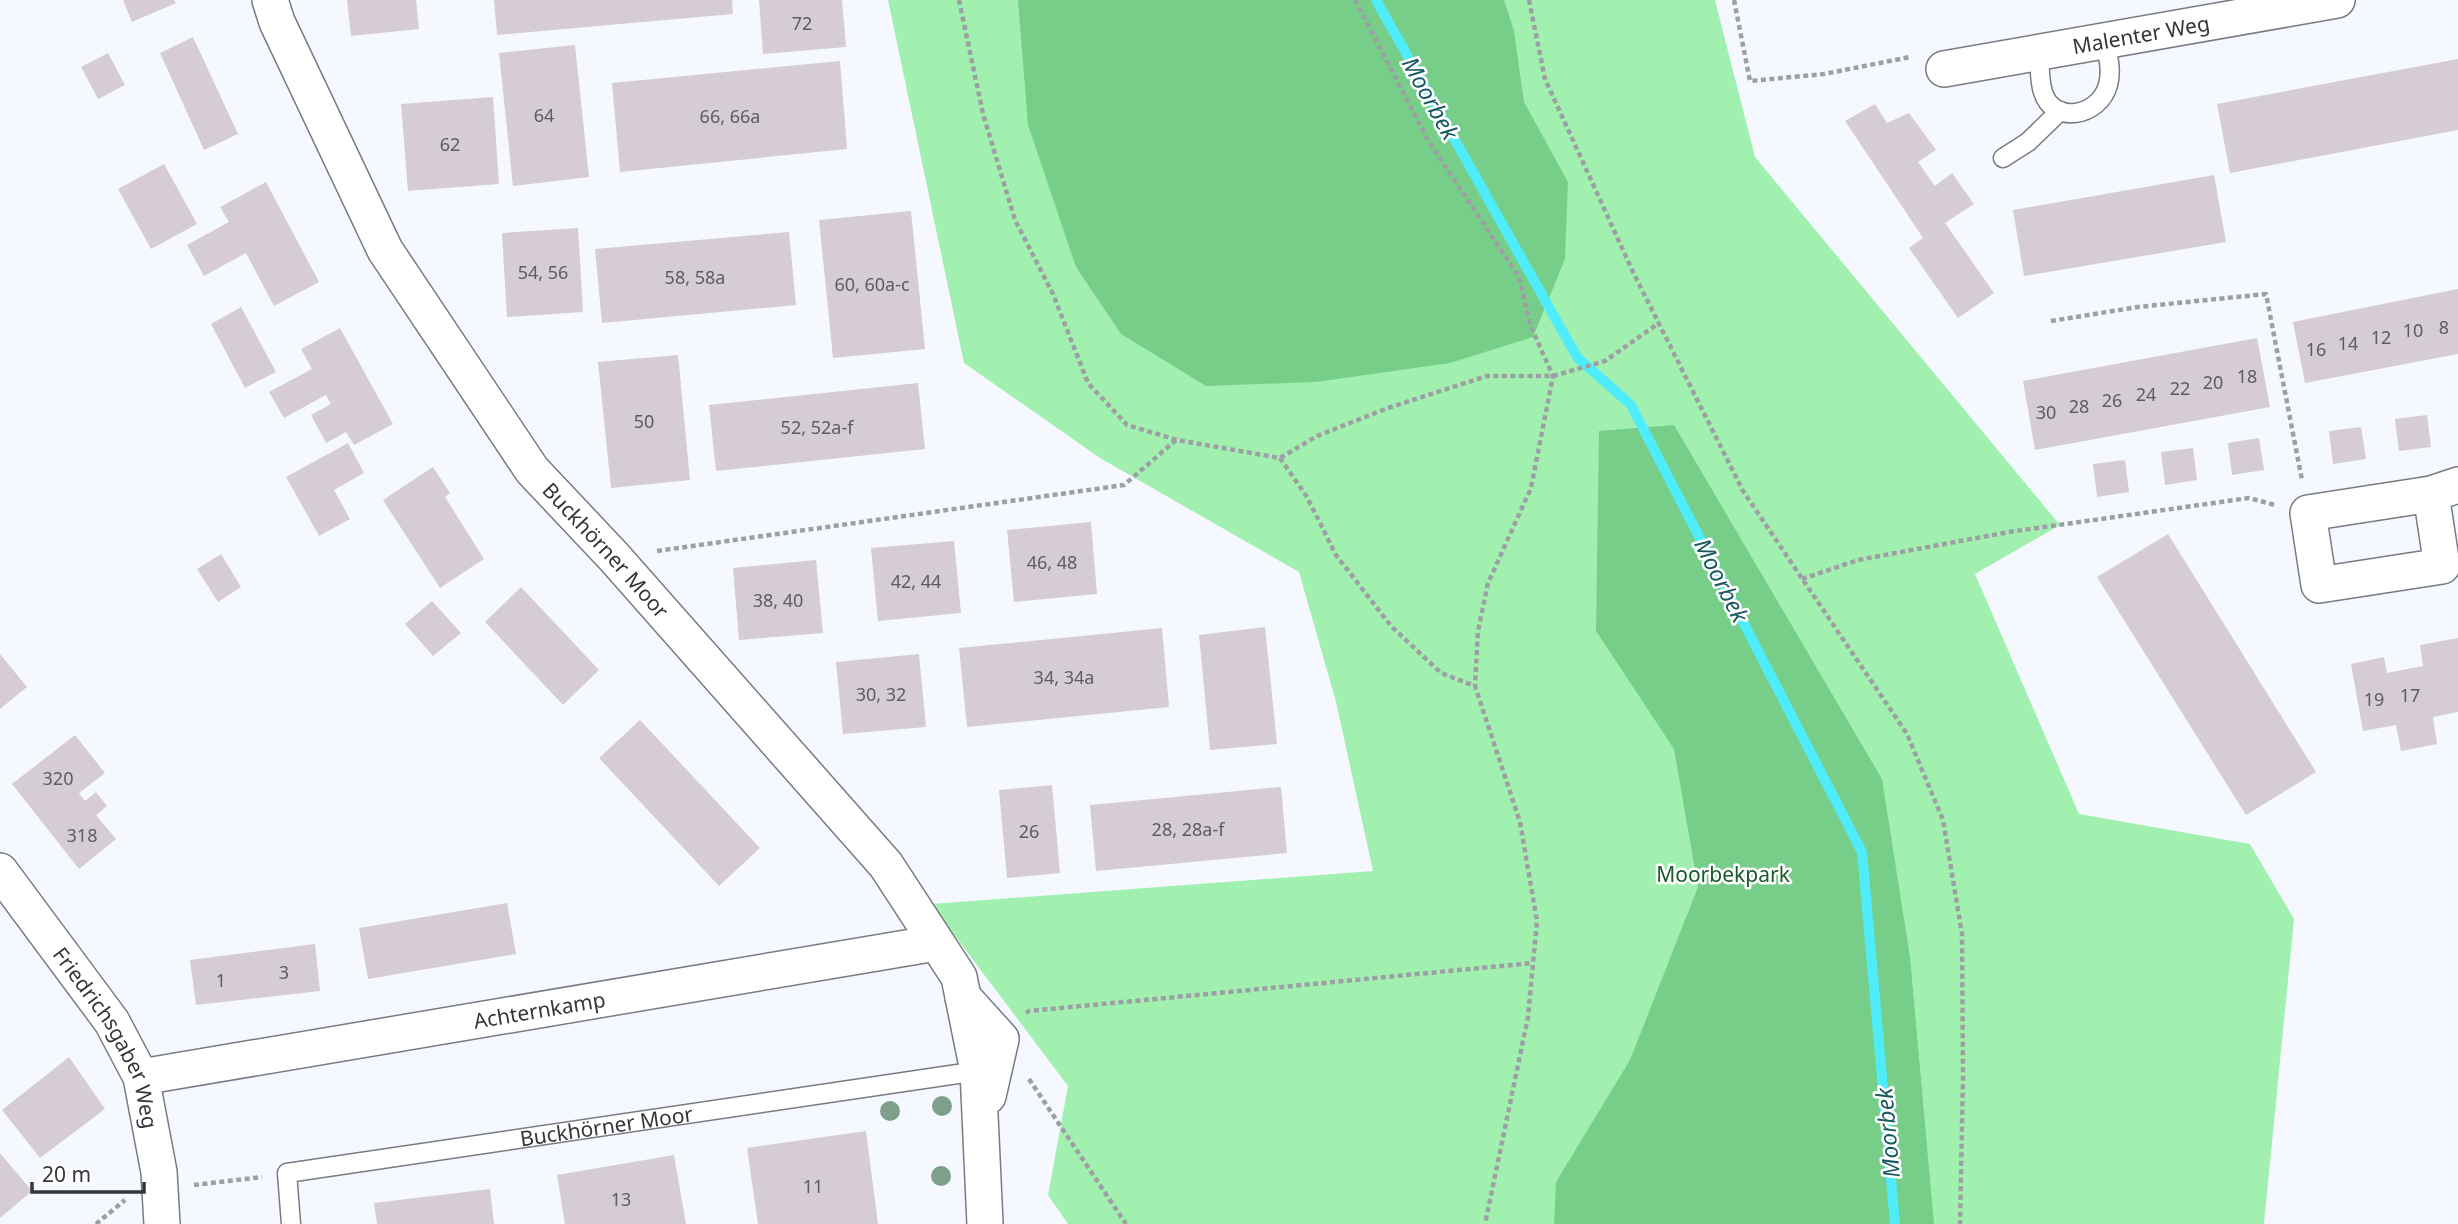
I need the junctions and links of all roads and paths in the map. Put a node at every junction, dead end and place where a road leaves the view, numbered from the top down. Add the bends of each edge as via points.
1 (270, 0) edge
2 (959, 0) edge
3 (1355, 0) edge
4 (1529, 0) edge
5 (1734, 0) edge
6 (2337, 0) edge
7 (2105, 42) junction
8 (2039, 53) junction
9 (1944, 69) joint
10 (2060, 111) junction
11 (2003, 158) dead end
12 (2051, 321) dead end
13 (1659, 323) junction
14 (1553, 376) junction
15 (1177, 439) junction
16 (1280, 458) junction
17 (2444, 490) edge
18 (2308, 513) junction
19 (614, 557) junction
20 (1802, 579) junction
21 (1475, 687) junction
22 (0, 871) edge
23 (936, 943) junction
24 (1533, 963) junction
25 (963, 997) junction
26 (1001, 1039) junction
27 (978, 1071) junction
28 (141, 1077) junction
29 (981, 1132) junction
30 (287, 1173) junction
31 (122, 1189) dead end
32 (160, 1189) junction
33 (123, 1213) dead end
34 (162, 1224) edge
35 (291, 1224) edge
36 (985, 1224) edge
37 (1126, 1224) edge
38 (1485, 1224) edge
39 (1960, 1224) edge

1 - 19 street, Buckhörner Moor via 385,250 532,470
2 - 15 path via 983,114 1014,220 1053,294 1088,383 1127,425
3 - 14 path via 1429,142 1519,277 1531,327
4 - 13 path via 1545,79
5 - 9 path via 1750,81 1824,74 1939,52
6 - 7 street, Malenter Weg
7 - 8 street, Malenter Weg
7 - 10 lane via 2110,67 2101,100 2088,111
8 - 9 street, Malenter Weg
8 - 10 lane via 2043,91
10 - 11 lane via 2028,142
12 - 18 path via 2266,294
13 - 14 path via 1605,361
13 - 20 path via 1743,491
14 - 16 path via 1487,376 1317,436
14 - 21 path via 1531,488 1488,583 1478,631
15 - 16 path
15 - 19 path via 1124,485
16 - 21 path via 1307,497 1336,555 1391,626 1441,673
17 - 18 street
17 - 18 street via 2442,566 2319,585
18 - 20 path via 2249,498 2073,521 1858,560
19 - 23 street, Buckhörner Moor via 886,865
20 - 39 path via 1907,734 1943,820 1962,934
21 - 24 path via 1520,822 1537,920
22 - 28 street, Friedrichsgaber Weg via 112,1022
23 - 25 street, Buckhörner Moor via 959,977
23 - 28 street, Achternkamp
24 - 26 path via 1029,1011
24 - 38 path via 1528,1017
25 - 26 street
25 - 27 street, Buckhörner Moor
26 - 29 street
26 - 37 path
27 - 29 street, Buckhörner Moor
27 - 30 lane, Buckhörner Moor
28 - 32 street, Friedrichsgaber Weg
29 - 36 street, Buckhörner Moor
30 - 32 path
30 - 35 lane
31 - 33 path
32 - 34 street, Friedrichsgaber Weg

